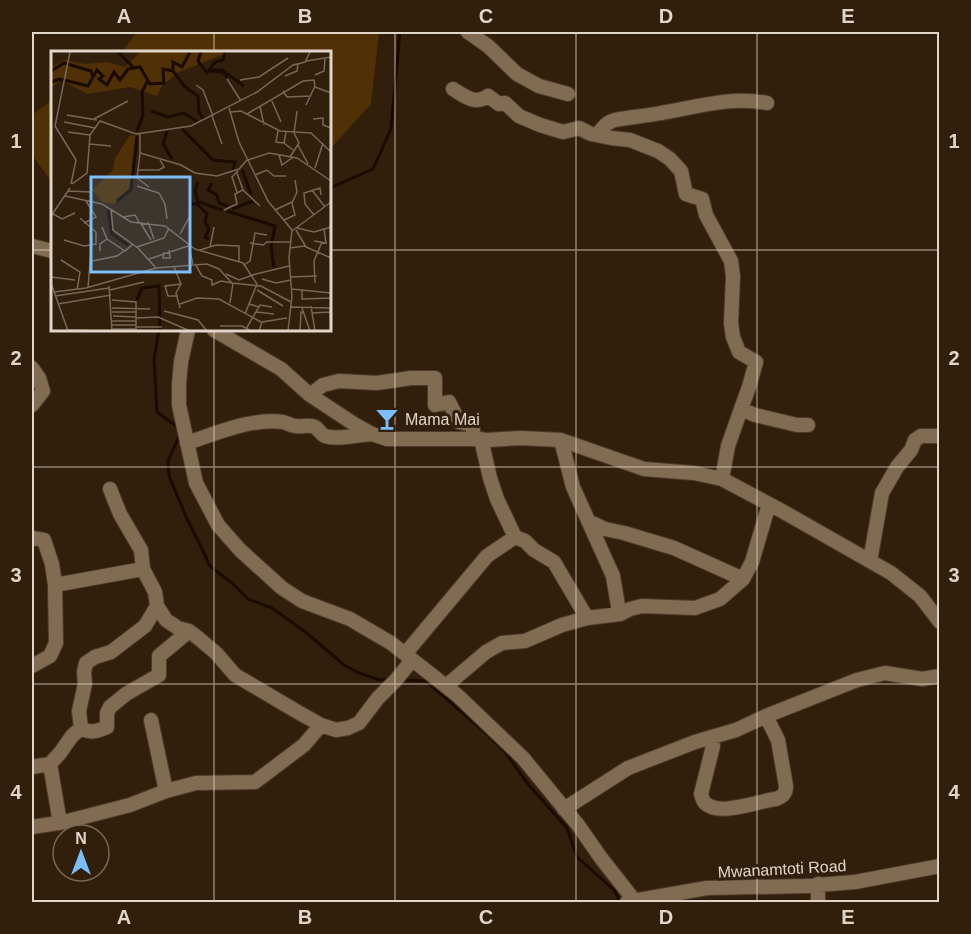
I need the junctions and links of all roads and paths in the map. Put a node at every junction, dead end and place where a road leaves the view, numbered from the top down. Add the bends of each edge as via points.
1 (468, 32) edge
2 (453, 89) dead end
3 (568, 94) dead end
4 (767, 103) dead end
5 (597, 135) junction
6 (32, 246) edge
7 (51, 251) edge
8 (188, 332) edge
9 (217, 332) edge
10 (32, 368) edge
11 (310, 395) junction
12 (32, 405) edge
13 (741, 409) junction
14 (808, 425) dead end
15 (372, 434) junction
16 (939, 435) edge
17 (477, 439) junction
18 (561, 441) junction
19 (187, 443) junction
20 (722, 479) junction
21 (110, 489) dead end
22 (769, 504) junction
23 (588, 521) junction
24 (32, 537) edge
25 (514, 537) junction
26 (870, 561) junction
27 (143, 569) junction
28 (743, 579) junction
29 (55, 585) junction
30 (157, 606) junction
31 (620, 614) junction
32 (587, 618) junction
33 (939, 622) edge
34 (189, 631) junction
35 (409, 657) junction
36 (32, 666) edge
37 (939, 676) edge
38 (446, 686) junction
39 (766, 716) junction
40 (151, 720) dead end
41 (321, 725) junction
42 (81, 728) junction
43 (711, 737) junction
44 (50, 764) junction
45 (32, 767) edge
46 (166, 791) junction
47 (564, 809) junction
48 (60, 823) joint
49 (51, 824) edge
50 (32, 827) edge
51 (939, 866) edge
52 (819, 884) junction
53 (630, 901) edge
54 (818, 903) edge

1 - 3 street via 517,74 539,86
2 - 5 street via 473,100 488,96 499,104 505,103 519,116 540,125 563,132 579,128
4 - 5 street via 721,102 615,120
5 - 13 street via 630,140 658,151 681,171 686,194 702,199 706,215 731,261 733,337 739,352 756,362
6 - 7 street
8 - 19 street via 179,384
9 - 11 street via 281,369
10 - 12 street via 43,391
11 - 15 street
11 - 17 street via 323,385 339,381 377,383 435,378 435,405 448,402 459,422 471,424
13 - 14 street
13 - 20 street
15 - 17 street via 387,439
15 - 19 street via 330,437 312,426 252,423
16 - 26 street via 915,440 882,493
17 - 18 street
17 - 25 street
18 - 20 street via 644,469
18 - 23 street via 573,487
19 - 35 street via 196,483 218,525 240,550 302,601 357,623 392,642
20 - 22 street
21 - 27 street via 141,550
22 - 26 street
22 - 28 street
23 - 28 street via 605,530 674,548
23 - 31 street via 613,576
24 - 29 street via 44,540
25 - 32 street via 554,562
25 - 35 street via 487,556
26 - 33 street via 920,596
27 - 29 street
27 - 30 street via 155,592
28 - 31 street via 720,598 695,608 642,606
29 - 36 street via 56,644 48,659
30 - 34 street via 166,620
30 - 42 street via 145,626 111,652 86,663 79,711
31 - 32 street
32 - 38 street via 525,641 502,643
34 - 41 street via 235,675
34 - 42 street via 159,656 159,675 110,707 107,727 93,732
35 - 38 street
35 - 41 street via 396,680 359,723 336,730
37 - 39 street via 870,676
38 - 47 street via 523,758
39 - 43 street
39 - 43 street via 778,740 786,786 786,792 776,799 726,808 704,802 701,794 713,746
40 - 46 street
41 - 46 street via 304,745 255,782 196,783
42 - 44 street
43 - 47 street via 628,768
44 - 45 street
44 - 48 street
46 - 48 street
47 - 53 street
49 - 50 street
51 - 52 street, Mwanamtoti Road via 855,882
52 - 53 street, Mwanamtoti Road via 707,888
52 - 54 street

